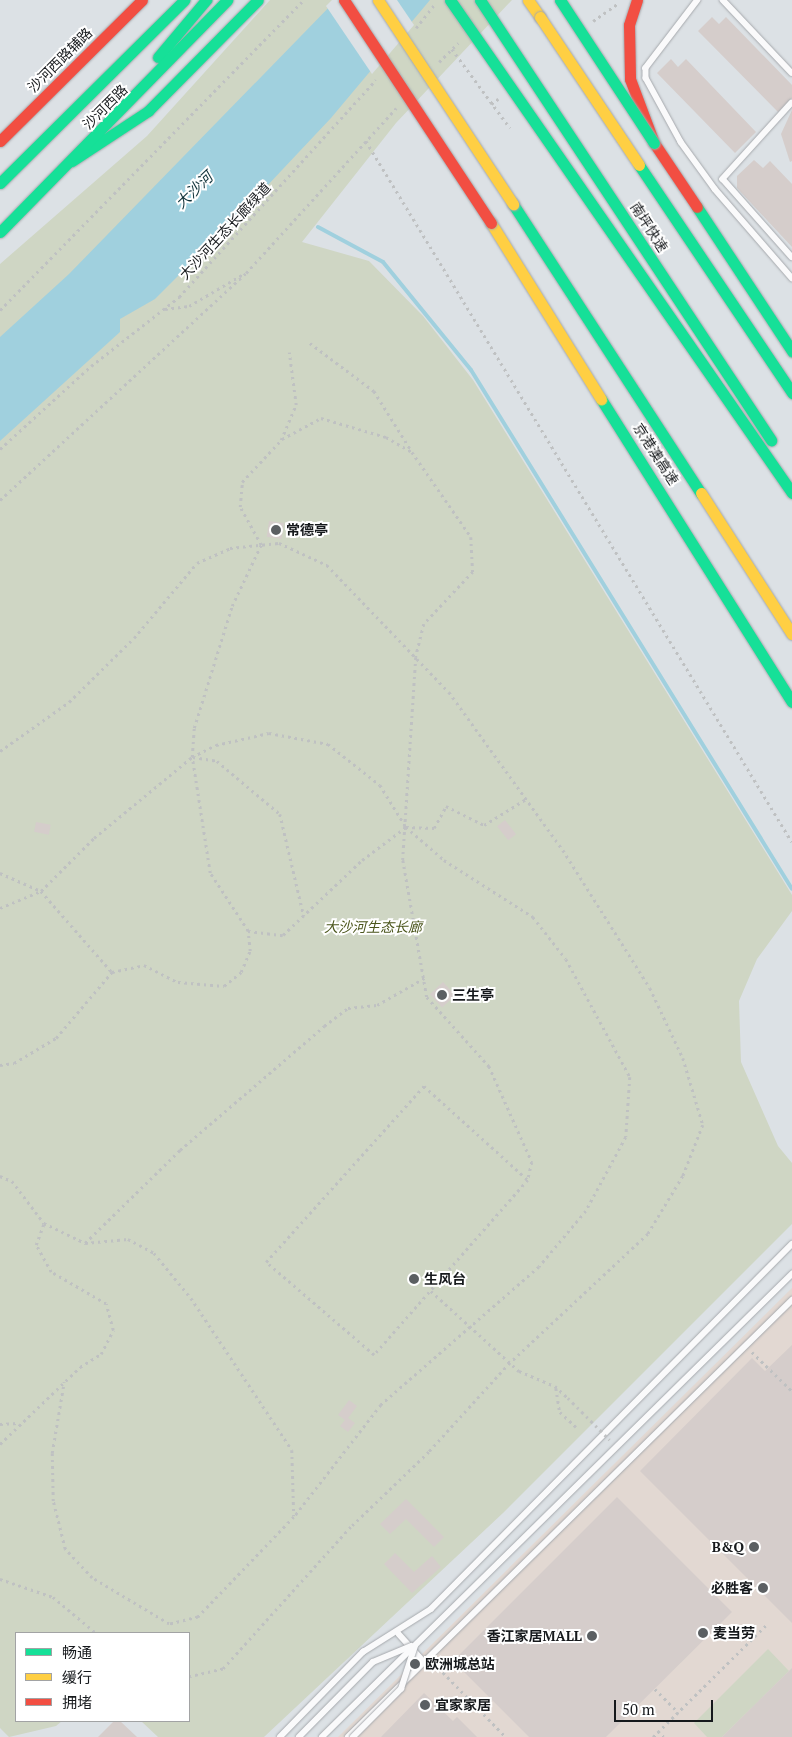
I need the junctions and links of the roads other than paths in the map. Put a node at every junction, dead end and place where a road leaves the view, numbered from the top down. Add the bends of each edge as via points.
1 (142, 0) edge
2 (184, 0) edge
3 (206, 0) edge
4 (227, 0) edge
5 (258, 0) edge
6 (344, 0) edge
7 (378, 0) edge
8 (450, 0) edge
9 (480, 0) edge
10 (528, 0) edge
11 (560, 0) edge
12 (636, 0) edge
13 (698, 0) edge
14 (724, 0) edge
15 (792, 72) edge
16 (792, 103) edge
17 (102, 130) junction
18 (0, 141) edge
19 (654, 143) junction
20 (72, 161) junction
21 (0, 183) edge
22 (0, 232) edge
23 (792, 257) edge
24 (792, 278) edge
25 (792, 351) edge
26 (792, 393) edge
27 (792, 471) edge
28 (792, 493) edge
29 (792, 634) edge
30 (792, 702) edge
31 (792, 1244) edge
32 (792, 1274) edge
33 (792, 1300) edge
34 (399, 1634) junction
35 (416, 1644) junction
36 (426, 1660) junction
37 (280, 1737) edge
38 (299, 1737) edge
39 (322, 1737) edge
40 (348, 1737) edge
41 (353, 1737) edge

1 - 18 main road, 沙河西路辅路
2 - 21 main road, 沙河西路
3 - 17 main road via 120,100
4 - 17 main road, 沙河西路
5 - 20 main road via 148,111
6 - 30 main road, 京港澳高速, bridge via 491,224
7 - 29 main road, 京港澳高速, bridge
8 - 28 main road, bridge via 622,254
9 - 27 main road, 南坪快速, bridge
10 - 26 main road, 南坪快速, bridge
11 - 19 main road, bridge
12 - 19 main road, bridge via 629,25 630,79
13 - 24 lane via 646,68 646,78 687,150
14 - 15 lane
16 - 23 lane via 723,179
17 - 20 main road, 沙河西路
19 - 25 main road
20 - 22 main road, 沙河西路
31 - 34 lane via 603,1431 595,1447 431,1610
32 - 35 lane, bridge
33 - 36 lane
34 - 36 lane
34 - 37 lane via 363,1652
35 - 38 lane, bridge via 373,1662
35 - 39 lane, bridge
35 - 41 lane, bridge via 402,1689
36 - 40 lane

